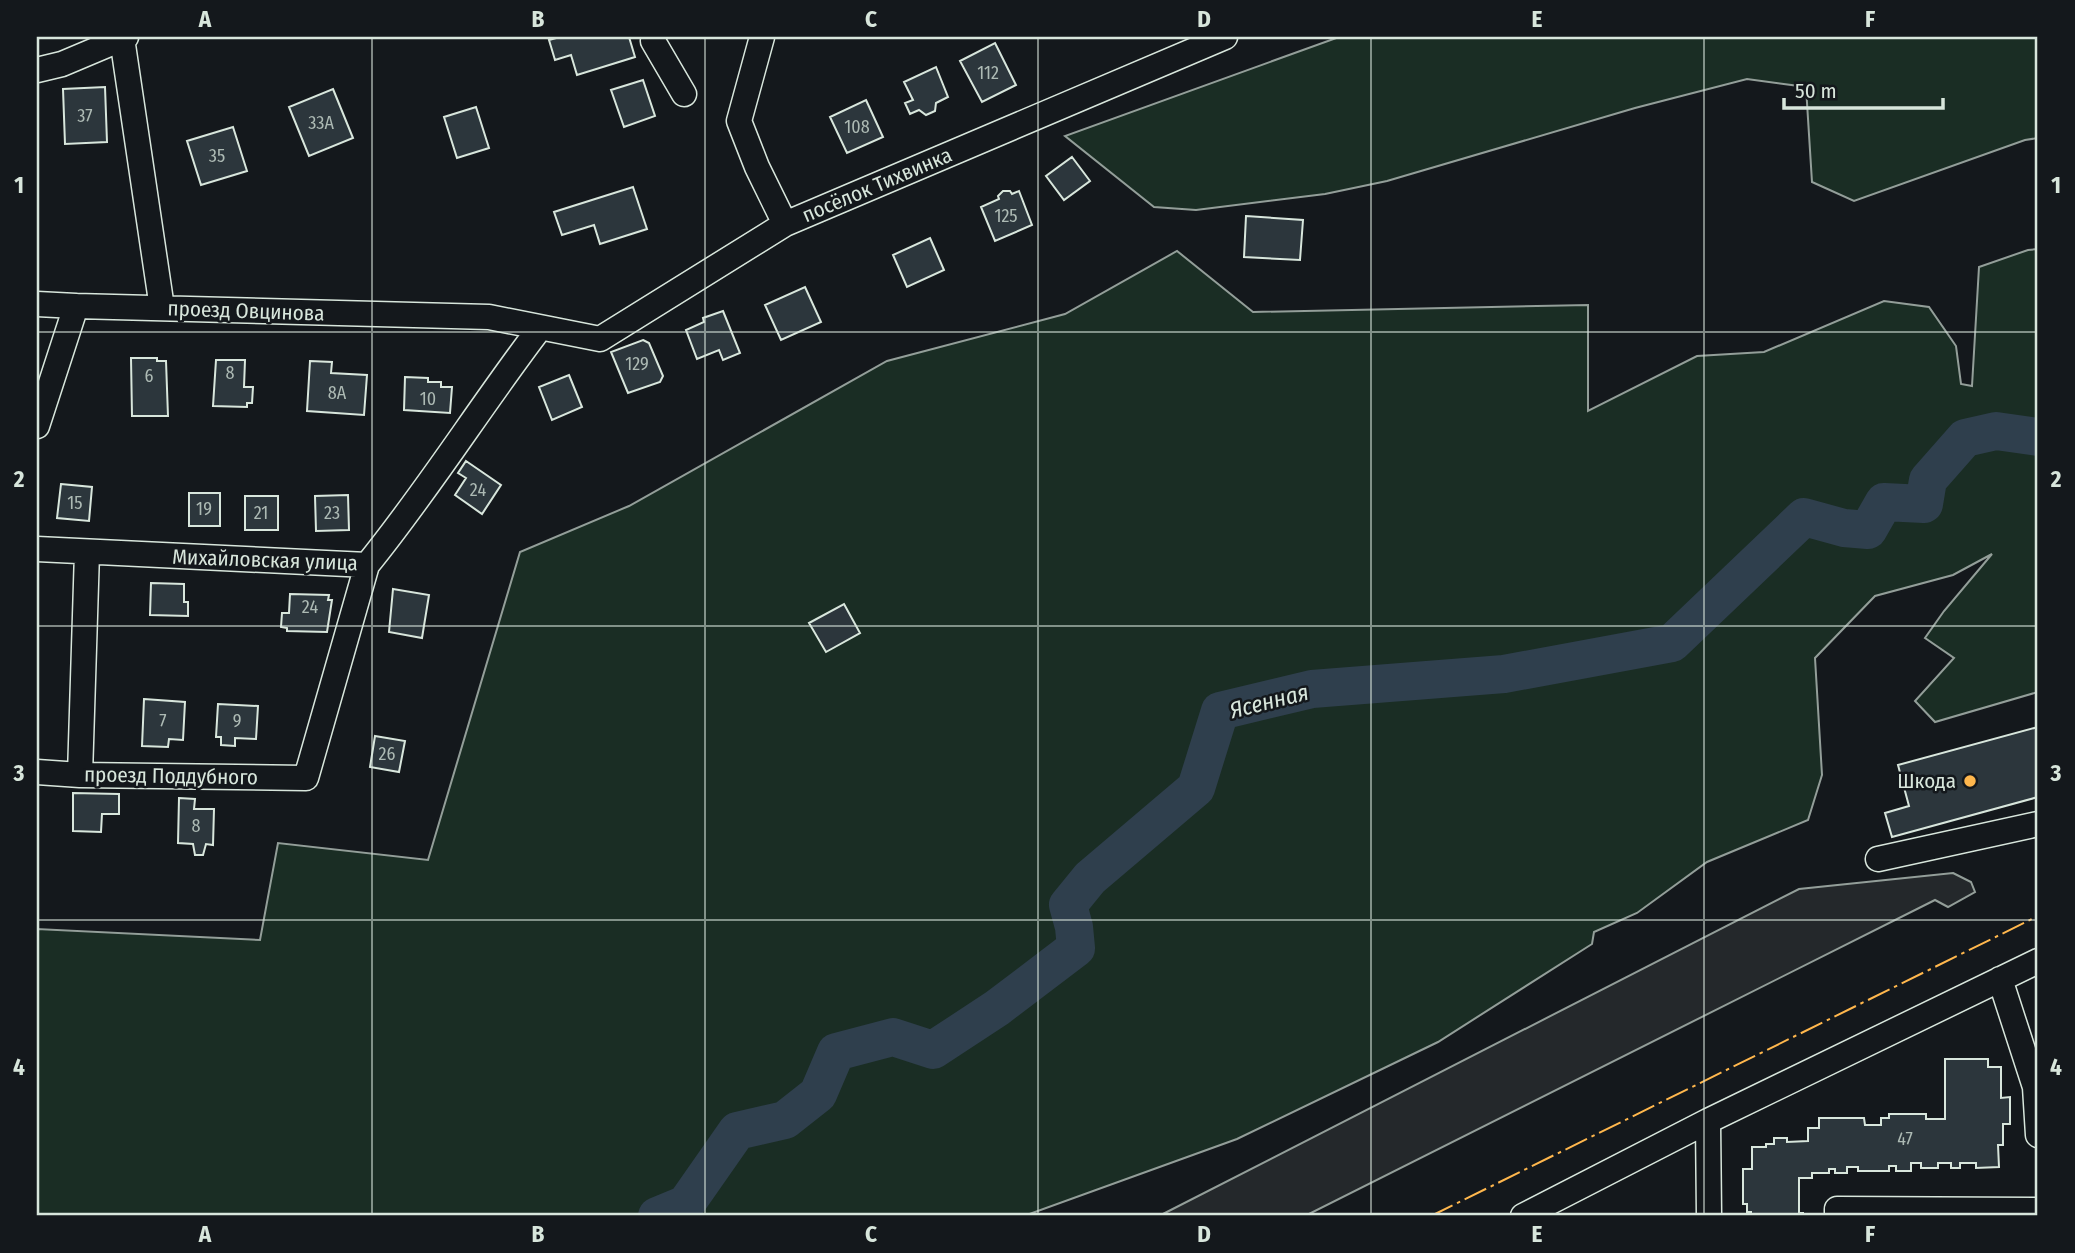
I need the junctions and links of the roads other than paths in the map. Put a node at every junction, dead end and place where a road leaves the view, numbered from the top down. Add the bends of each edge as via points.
1 (124, 37) edge
2 (762, 37) edge
3 (1225, 37) edge
4 (655, 38) edge
5 (37, 70) edge
6 (684, 94) dead end
7 (785, 224) junction
8 (37, 304) edge
9 (76, 306) junction
10 (162, 308) junction
11 (540, 328) junction
12 (37, 425) edge
13 (37, 548) edge
14 (87, 552) junction
15 (367, 565) junction
16 (37, 772) edge
17 (80, 775) junction
18 (2038, 824) edge
19 (1878, 859) dead end
20 (2038, 961) edge
21 (2000, 979) junction
22 (1708, 1121) junction
23 (2038, 1135) edge
24 (2038, 1210) edge
25 (1523, 1216) edge
26 (1709, 1216) edge
27 (1837, 1216) edge

1 - 5 street
1 - 10 street
2 - 7 street via 739,121
3 - 7 street, посёлок Тихвинка
4 - 6 street
7 - 11 street, посёлок Тихвинка via 600,339
8 - 9 street, проезд Овцинова
9 - 10 street, проезд Овцинова
9 - 12 street
10 - 11 street, проезд Овцинова via 489,317
11 - 15 street, Михайловская улица
13 - 14 street, Михайловская улица
14 - 15 street, Михайловская улица
14 - 17 street
15 - 17 street, проезд Поддубного via 306,778
16 - 17 street, проезд Поддубного
18 - 19 street
20 - 21 street
21 - 22 street
21 - 23 street via 2035,1087
22 - 25 street
22 - 26 street
24 - 27 street via 1837,1209

